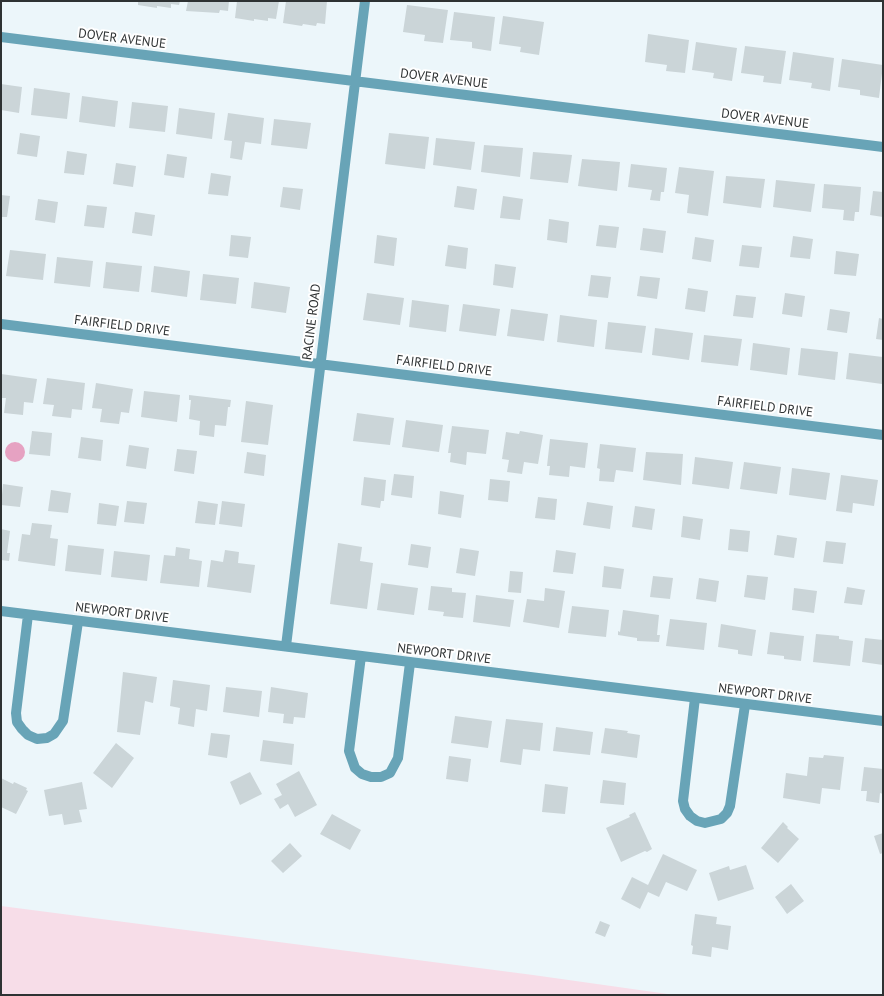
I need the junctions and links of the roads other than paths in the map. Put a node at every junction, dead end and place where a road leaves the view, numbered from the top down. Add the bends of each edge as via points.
1 (365, 1) edge
2 (1, 37) edge
3 (355, 81) junction
4 (883, 147) edge
5 (1, 324) edge
6 (320, 363) junction
7 (883, 435) edge
8 (1, 611) edge
9 (28, 615) junction
10 (78, 622) junction
11 (286, 646) junction
12 (361, 656) junction
13 (410, 663) junction
14 (695, 698) junction
15 (745, 705) junction
16 (883, 721) edge

1 - 3 street, RACINE ROAD
2 - 3 street, DOVER AVENUE
3 - 4 street, DOVER AVENUE
3 - 6 street, RACINE ROAD
5 - 6 street, FAIRFIELD DRIVE
6 - 7 street, FAIRFIELD DRIVE
6 - 11 street, RACINE ROAD
8 - 9 street, NEWPORT DRIVE
9 - 10 street, NEWPORT DRIVE
9 - 10 street via 16,713 17,722 22,729 37,739 54,734 64,721
10 - 11 street, NEWPORT DRIVE
11 - 12 street, NEWPORT DRIVE
12 - 13 street, NEWPORT DRIVE
12 - 13 street via 349,751 355,768 371,777 381,778 390,773 398,758
13 - 14 street, NEWPORT DRIVE
14 - 15 street, NEWPORT DRIVE
14 - 15 street via 683,801 690,816 705,823 721,819 727,814 730,806
15 - 16 street, NEWPORT DRIVE

